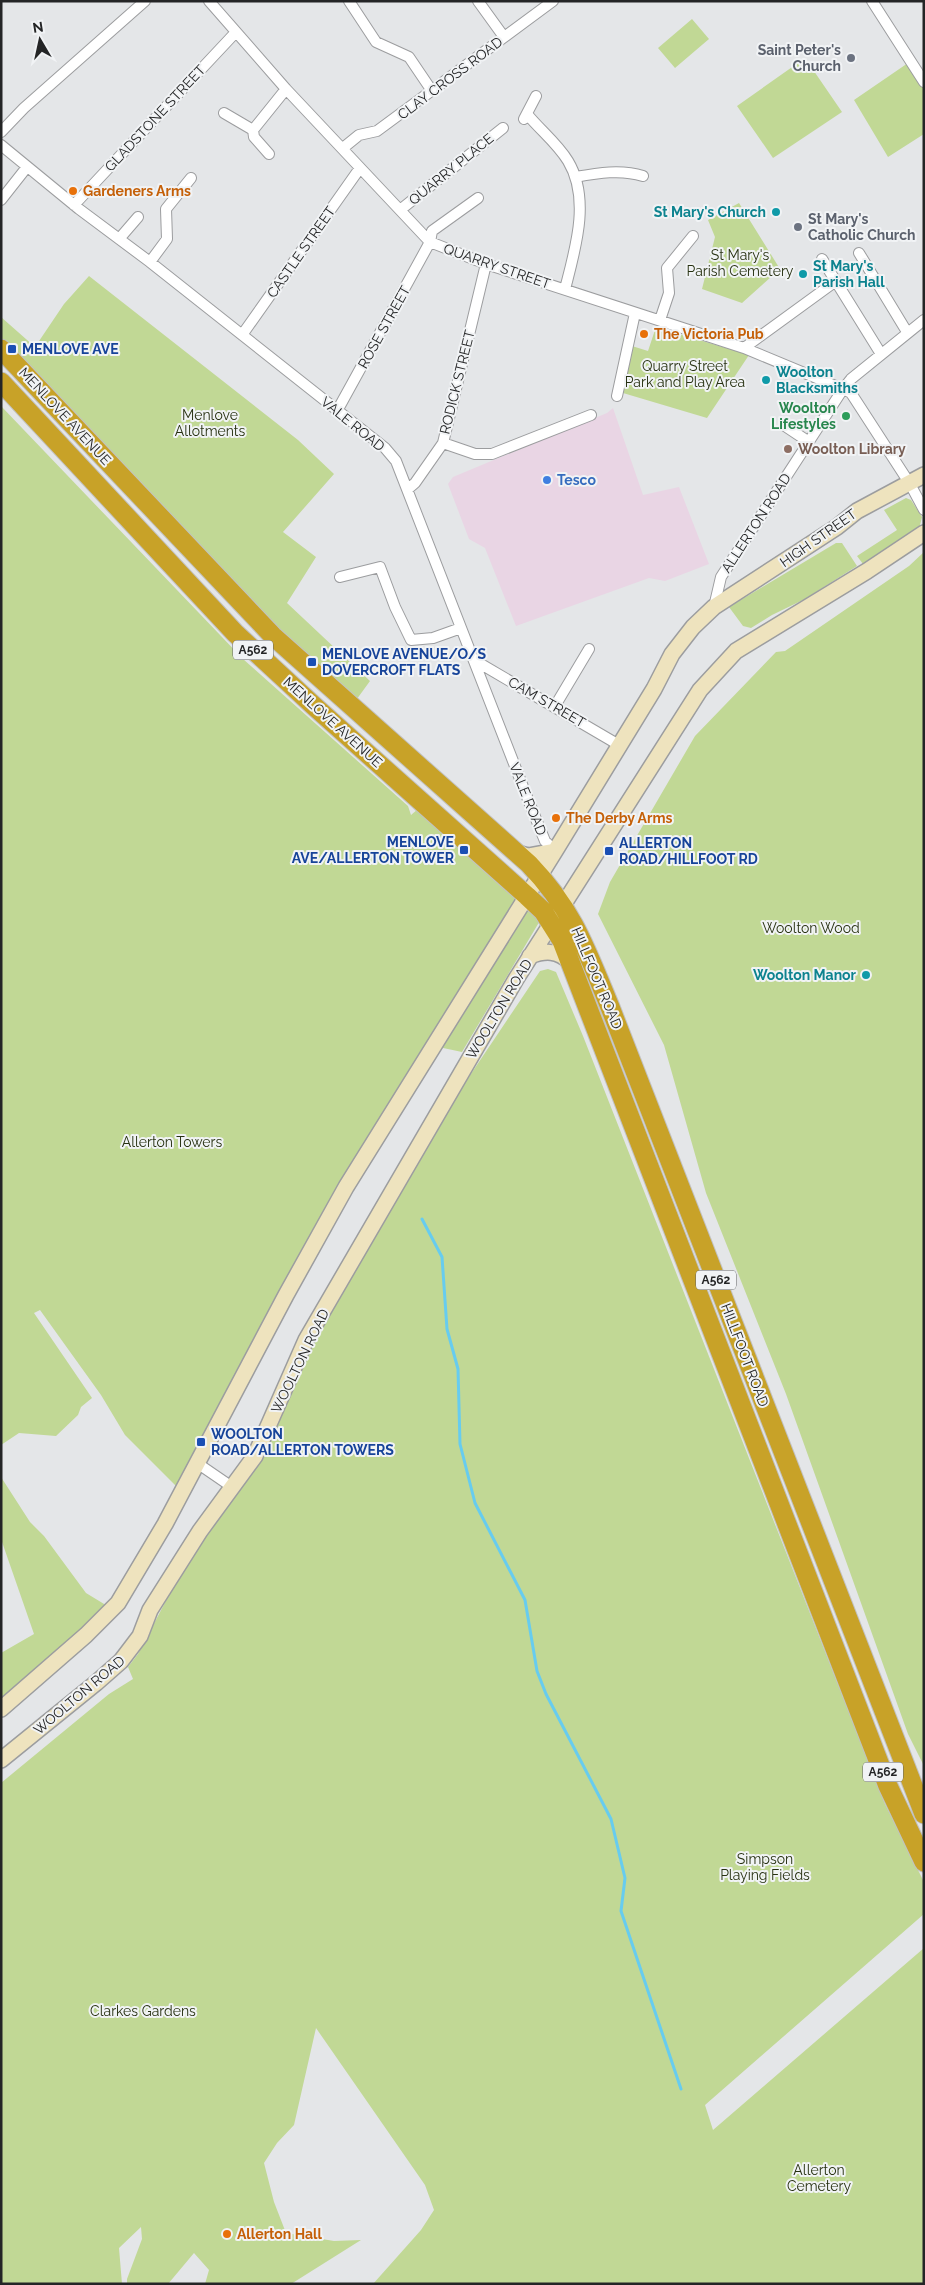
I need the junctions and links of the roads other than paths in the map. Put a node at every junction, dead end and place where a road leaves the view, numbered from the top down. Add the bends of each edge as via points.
1 (145, 1) edge
2 (209, 1) edge
3 (349, 1) edge
4 (478, 1) edge
5 (553, 1) edge
6 (872, 1) edge
7 (236, 32) junction
8 (504, 37) junction
9 (924, 82) edge
10 (286, 89) junction
11 (432, 90) junction
12 (536, 96) dead end
13 (224, 114) dead end
14 (503, 128) dead end
15 (253, 130) junction
16 (1, 132) edge
17 (1, 145) edge
18 (343, 148) junction
19 (269, 154) dead end
20 (27, 167) junction
21 (360, 168) junction
22 (637, 171) dead end
23 (576, 177) junction
24 (191, 178) dead end
25 (478, 198) dead end
26 (1, 200) edge
27 (74, 205) junction
28 (400, 210) junction
29 (138, 217) dead end
30 (693, 236) dead end
31 (119, 239) junction
32 (430, 242) junction
33 (860, 253) dead end
34 (822, 259) dead end
35 (150, 262) junction
36 (486, 264) junction
37 (836, 281) junction
38 (565, 289) junction
39 (636, 313) junction
40 (660, 320) junction
41 (924, 320) edge
42 (907, 332) junction
43 (242, 336) junction
44 (744, 348) junction
45 (1, 349) edge
46 (881, 354) junction
47 (1, 382) edge
48 (844, 389) junction
49 (617, 396) dead end
50 (337, 412) junction
51 (591, 415) dead end
52 (785, 426) dead end
53 (809, 442) junction
54 (442, 443) junction
55 (924, 475) edge
56 (910, 484) junction
57 (408, 489) junction
58 (924, 510) edge
59 (924, 533) edge
60 (340, 577) dead end
61 (714, 606) junction
62 (461, 628) junction
63 (589, 649) dead end
64 (474, 660) junction
65 (555, 706) junction
66 (619, 745) junction
67 (555, 851) junction
68 (517, 853) junction
69 (540, 875) junction
70 (527, 896) junction
71 (562, 903) junction
72 (551, 922) junction
73 (530, 956) junction
74 (570, 962) junction
75 (197, 1463) junction
76 (232, 1487) junction
77 (1, 1709) edge
78 (4, 1752) edge
79 (924, 1814) edge
80 (924, 1862) edge

1 - 16 street
2 - 7 street, QUARRY STREET
3 - 11 street via 376,42 409,56
4 - 8 street
5 - 8 street, CLAY CROSS ROAD
6 - 9 street
7 - 10 street, QUARRY STREET
7 - 27 street, GLADSTONE STREET
8 - 11 street, CLAY CROSS ROAD
10 - 15 street
10 - 18 street, QUARRY STREET
11 - 18 street, CLAY CROSS ROAD via 377,131 359,135
12 - 23 street via 525,117 560,149
13 - 15 street
14 - 28 street, QUARRY PLACE
15 - 19 street via 254,137
17 - 20 street, VALE ROAD
18 - 21 street, QUARRY STREET
20 - 26 street
20 - 27 street, VALE ROAD
21 - 28 street, QUARRY STREET
21 - 43 street, CASTLE STREET
22 - 23 street
23 - 38 street via 579,233
24 - 35 street via 166,209 167,238
25 - 32 street, ROSE STREET via 432,231
27 - 31 street, VALE ROAD
28 - 32 street, QUARRY STREET
29 - 31 street
30 - 40 street via 667,268 669,293
31 - 35 street, VALE ROAD
32 - 36 street, QUARRY STREET
32 - 50 street, ROSE STREET
33 - 42 street
34 - 37 street
35 - 43 street, VALE ROAD
36 - 38 street, QUARRY STREET
36 - 54 street, RODICK STREET
37 - 44 street
37 - 46 street
38 - 39 street, QUARRY STREET
39 - 40 street, QUARRY STREET
39 - 49 street
40 - 44 street, QUARRY STREET
41 - 42 street, ALLERTON ROAD
42 - 46 street, ALLERTON ROAD
43 - 50 street, VALE ROAD
44 - 48 street, QUARRY STREET
45 - 68 highway, MENLOVE AVENUE / A562 via 273,636
46 - 48 street, ALLERTON ROAD
47 - 70 highway, MENLOVE AVENUE / A562 via 235,633
48 - 53 street, ALLERTON ROAD
48 - 56 street via 851,393
50 - 57 street, VALE ROAD via 385,448 396,460
51 - 54 street via 492,454 475,454
52 - 53 street
53 - 61 street, ALLERTON ROAD via 721,577
54 - 57 street, RODICK STREET
55 - 56 main road, HIGH STREET
56 - 58 street
56 - 61 main road, HIGH STREET via 857,511
57 - 62 street, VALE ROAD
59 - 71 main road via 736,651 700,690
60 - 62 street via 380,567 411,640 433,638
61 - 66 main road via 672,654
62 - 64 street, VALE ROAD
63 - 65 street
64 - 65 street, CAM STREET
64 - 67 street, VALE ROAD via 545,841
65 - 66 street, CAM STREET
66 - 67 main road
67 - 68 main road via 528,856
67 - 69 main road
68 - 69 highway, MENLOVE AVENUE / A562
69 - 70 main road
69 - 71 highway, HILLFOOT ROAD / A562
70 - 72 highway, MENLOVE AVENUE / A562
70 - 75 main road via 346,1187
71 - 72 main road, WOOLTON ROAD
71 - 79 highway, HILLFOOT ROAD / A562 via 577,927 610,1007
72 - 73 main road, WOOLTON ROAD
72 - 74 highway, HILLFOOT ROAD / A562
73 - 74 main road via 553,952
73 - 76 main road, WOOLTON ROAD via 306,1340 255,1456
74 - 80 highway, HILLFOOT ROAD / A562 via 888,1786
75 - 76 street
75 - 77 main road via 118,1603 86,1636
76 - 78 main road, WOOLTON ROAD via 150,1610 140,1636 122,1661

